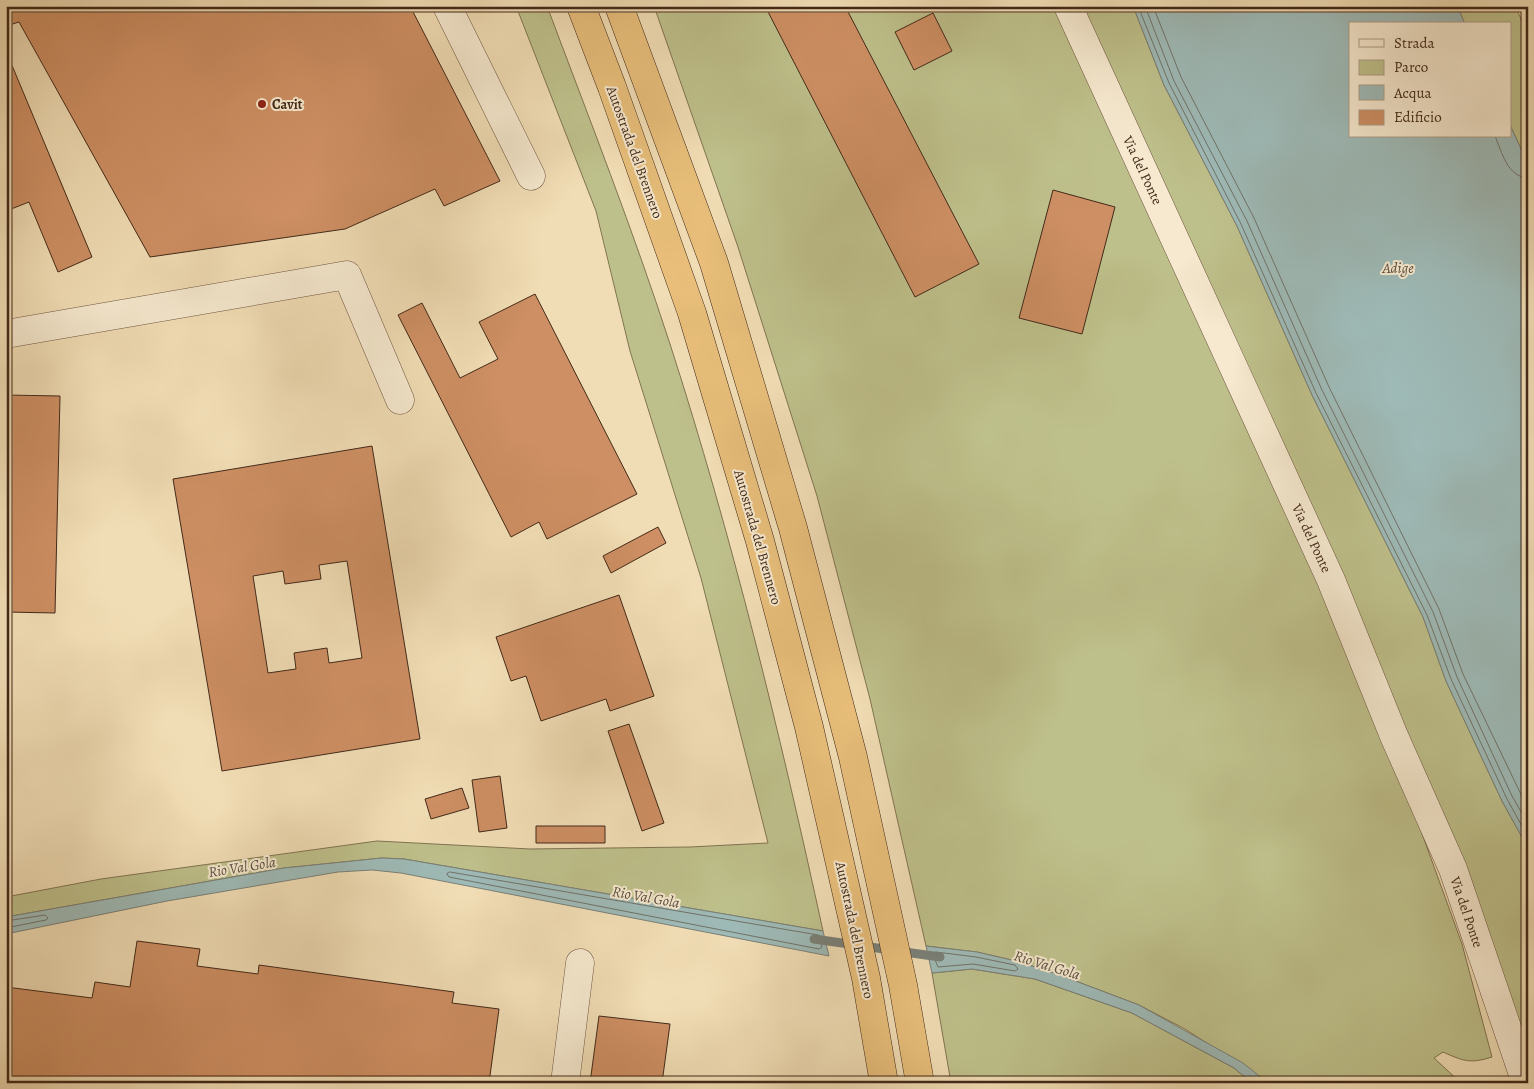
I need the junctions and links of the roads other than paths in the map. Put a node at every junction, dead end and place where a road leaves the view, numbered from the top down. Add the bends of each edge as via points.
1 (447, 6) edge
2 (581, 6) edge
3 (619, 6) edge
4 (1068, 6) edge
5 (531, 176) dead end
6 (6, 334) edge
7 (400, 400) dead end
8 (580, 963) dead end
9 (565, 1083) edge
10 (884, 1083) edge
11 (920, 1083) edge
12 (1526, 1083) edge

1 - 5 street
2 - 10 highway, Autostrada del Brennero via 692,313 760,541 807,718 848,896
3 - 11 highway via 714,263 790,518 853,757 903,985
4 - 12 street, Via del Ponte via 1331,580 1394,736 1453,869
6 - 7 street via 347,275
8 - 9 street

